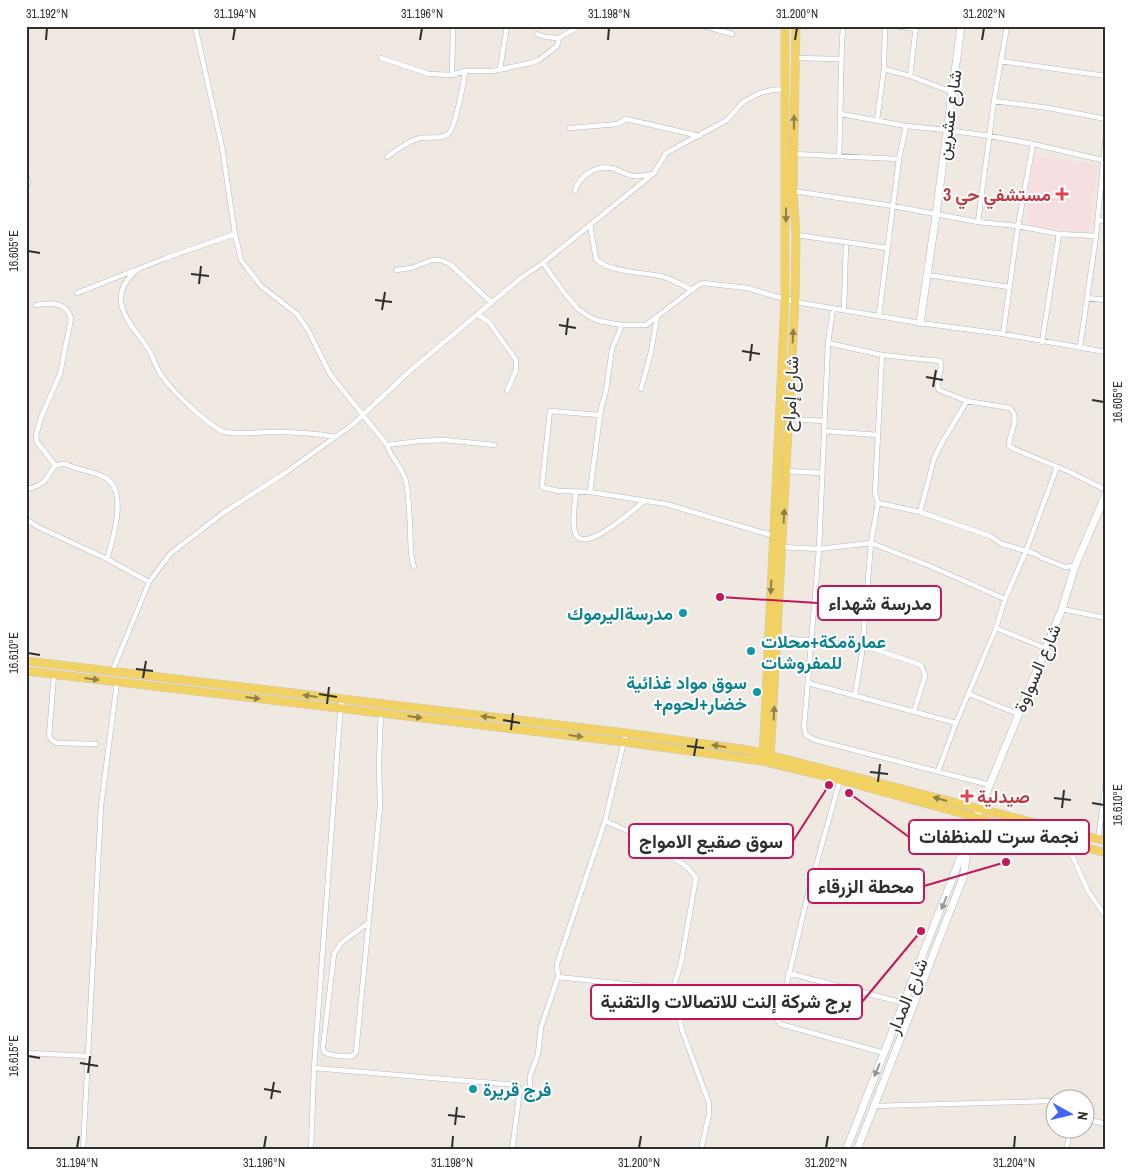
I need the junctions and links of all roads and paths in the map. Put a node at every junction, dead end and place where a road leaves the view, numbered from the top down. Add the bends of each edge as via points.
1 (195, 26) edge
2 (453, 26) edge
3 (507, 26) edge
4 (580, 26) edge
5 (704, 26) edge
6 (785, 26) edge
7 (796, 26) edge
8 (843, 26) edge
9 (884, 26) edge
10 (896, 26) edge
11 (961, 26) edge
12 (1007, 26) edge
13 (916, 28) edge
14 (537, 34) dead end
15 (732, 34) dead end
16 (559, 38) junction
17 (380, 58) dead end
18 (795, 58) junction
19 (840, 59) junction
20 (1000, 61) junction
21 (500, 69) junction
22 (884, 69) junction
23 (465, 71) junction
24 (452, 75) junction
25 (910, 76) junction
26 (1106, 76) edge
27 (785, 89) junction
28 (952, 92) junction
29 (994, 101) junction
30 (841, 114) junction
31 (1106, 119) edge
32 (878, 120) junction
33 (906, 126) junction
34 (570, 128) dead end
35 (946, 130) junction
36 (1106, 134) edge
37 (700, 136) junction
38 (990, 136) junction
39 (1033, 144) junction
40 (793, 154) junction
41 (839, 156) junction
42 (387, 157) dead end
43 (899, 159) junction
44 (1102, 160) junction
45 (26, 174) edge
46 (654, 174) junction
47 (26, 189) edge
48 (575, 191) dead end
49 (793, 191) junction
50 (893, 206) junction
51 (936, 215) junction
52 (1097, 220) junction
53 (1106, 221) edge
54 (978, 222) junction
55 (590, 225) junction
56 (1018, 226) junction
57 (235, 234) junction
58 (1059, 234) junction
59 (796, 235) junction
60 (1096, 236) junction
61 (846, 243) junction
62 (887, 248) junction
63 (543, 263) junction
64 (137, 270) junction
65 (396, 270) dead end
66 (928, 275) junction
67 (1009, 287) junction
68 (692, 290) junction
69 (77, 293) dead end
70 (1086, 298) junction
71 (785, 300) junction
72 (1106, 300) edge
73 (795, 302) junction
74 (492, 303) junction
75 (36, 305) dead end
76 (833, 309) junction
77 (844, 310) junction
78 (478, 315) junction
79 (879, 316) junction
80 (658, 317) junction
81 (920, 323) junction
82 (622, 325) junction
83 (1003, 334) junction
84 (1042, 342) junction
85 (828, 343) junction
86 (1080, 347) junction
87 (1106, 352) edge
88 (882, 354) junction
89 (641, 389) dead end
90 (507, 391) dead end
91 (967, 401) junction
92 (600, 415) junction
93 (362, 416) junction
94 (789, 419) junction
95 (824, 421) junction
96 (824, 431) junction
97 (878, 435) junction
98 (336, 437) junction
99 (387, 444) junction
100 (494, 445) dead end
101 (55, 465) junction
102 (1057, 467) junction
103 (786, 471) junction
104 (822, 473) junction
105 (26, 490) edge
106 (576, 492) junction
107 (590, 492) junction
108 (1106, 492) edge
109 (644, 501) junction
110 (878, 504) junction
111 (920, 512) junction
112 (26, 519) edge
113 (774, 536) junction
114 (871, 543) junction
115 (782, 547) junction
116 (819, 549) junction
117 (1026, 551) junction
118 (107, 559) junction
119 (1075, 566) junction
120 (414, 567) dead end
121 (149, 582) junction
122 (1005, 599) junction
123 (1062, 609) junction
124 (1106, 618) edge
125 (996, 628) junction
126 (778, 638) junction
127 (812, 640) junction
128 (862, 645) junction
129 (1045, 648) junction
130 (26, 661) edge
131 (65, 665) junction
132 (26, 671) edge
133 (112, 672) junction
134 (54, 675) junction
135 (64, 675) junction
136 (117, 682) junction
137 (808, 683) junction
138 (969, 694) junction
139 (856, 695) junction
140 (342, 699) junction
141 (382, 704) junction
142 (341, 708) junction
143 (914, 711) junction
144 (381, 713) junction
145 (1018, 714) junction
146 (956, 723) junction
147 (626, 733) junction
148 (624, 742) junction
149 (96, 744) dead end
150 (767, 758) junction
151 (938, 771) junction
152 (840, 780) junction
153 (1106, 782) edge
154 (990, 785) junction
155 (980, 809) junction
156 (976, 818) junction
157 (605, 821) junction
158 (968, 841) junction
159 (1102, 841) edge
160 (1067, 844) junction
161 (1106, 853) edge
162 (1106, 917) edge
163 (369, 922) junction
164 (788, 972) junction
165 (558, 977) junction
166 (673, 989) junction
167 (904, 1003) junction
168 (26, 1053) edge
169 (884, 1053) junction
170 (89, 1056) junction
171 (314, 1068) junction
172 (530, 1086) dead end
173 (1044, 1101) edge
174 (874, 1106) junction
175 (1094, 1120) edge
176 (1106, 1124) edge
177 (83, 1150) edge
178 (311, 1150) edge
179 (512, 1150) edge
180 (701, 1150) edge
181 (846, 1150) edge
182 (857, 1150) edge

1 - 57 street via 222,146
2 - 24 street
3 - 21 street
4 - 16 street
5 - 15 street
6 - 27 main road, شارع إمراح
7 - 18 main road, شارع إمراح
8 - 19 street
9 - 22 street
10 - 13 street
11 - 28 street, شارع عشرين
12 - 20 street
13 - 25 street
14 - 16 street
16 - 21 street via 557,46 539,60
17 - 24 street via 429,74
18 - 19 street
40 -> 18 main road, شارع إمراح
19 - 30 street
20 - 26 street
20 - 29 street
21 - 23 street
22 - 25 street
22 - 32 street
23 - 24 street
23 - 42 street via 450,134 413,140
25 - 28 street
27 - 37 street via 760,93 744,102 727,120
27 -> 71 main road, شارع إمراح
28 - 35 street, شارع عشرين
29 - 31 street
29 - 38 street
30 - 32 street
30 - 41 street
32 - 33 street
33 - 35 street
33 - 43 street
34 - 37 street via 618,124 626,119
35 - 38 street
35 - 51 street, شارع عشرين
36 - 44 street
37 - 46 street via 666,153
38 - 39 street
38 - 54 street
39 - 44 street
39 - 56 street
40 - 41 street
40 - 49 main road, شارع إمراح
41 - 43 street
43 - 50 street
44 - 52 street
45 - 47 street
46 - 48 street via 634,176 602,168 582,177
46 - 55 street
49 - 50 street
49 - 59 main road, شارع إمراح
50 - 51 street
50 - 62 street
51 - 54 street
51 - 66 street, شارع عشرين
52 - 53 street
52 - 60 street
54 - 56 street
55 - 63 street
55 - 68 street via 599,262 617,269 666,278
56 - 58 street
56 - 67 street
57 - 64 street
57 - 93 street via 241,260 261,286 297,314 330,374
58 - 60 street
58 - 84 street
59 - 61 street
59 - 73 main road, شارع إمراح
60 - 70 street
61 - 62 street
61 - 77 street
62 - 79 street
63 - 74 street
63 - 82 street via 565,294 588,316
64 - 69 street
64 - 98 street via 123,287 121,300 126,316 160,373 216,429 233,433 272,432
65 - 74 street via 440,260 450,264
66 - 67 street
66 - 81 street, شارع عشرين
67 - 83 street
68 - 71 street via 703,283 747,288
68 - 80 street
70 - 72 street
70 - 86 street
71 - 73 street
71 - 113 main road, شارع إمراح
73 - 76 street
94 -> 73 main road, شارع إمراح
74 - 78 street
75 - 101 street via 59,305 71,319 60,374 36,436
76 - 77 street
76 - 85 street
77 - 79 street
78 - 90 street via 494,327 516,360 516,370
78 - 93 street via 412,369
79 - 81 street
80 - 82 street via 646,325
80 - 89 street
81 - 83 street
82 - 92 street via 612,349
83 - 84 street
84 - 86 street
85 - 88 street
85 - 95 street
86 - 87 street
88 - 91 street via 940,361 938,388
88 - 97 street
91 - 102 street via 1010,408 1016,419 1009,446
91 - 111 street via 934,459
92 - 106 street via 553,410 549,413 542,485 548,490
92 - 107 street
93 - 98 street
93 - 99 street
94 - 95 street
94 - 103 main road, شارع إمراح
95 - 96 street
96 - 97 street
96 - 104 street
97 - 110 street via 875,493
98 - 121 street via 170,554
99 - 100 street via 444,440
99 - 120 street via 392,457 403,470 406,482
101 - 105 street via 42,483
101 - 118 street via 66,464 102,476 115,487 117,517
102 - 108 street
102 - 117 street
103 - 104 street
115 -> 103 main road, شارع إمراح
104 - 116 street
106 - 107 street
106 - 109 street via 574,527 579,539 586,540 604,533
107 - 109 street
108 - 119 street, شارع السواوة
109 - 113 street via 683,508
110 - 111 street
110 - 114 street
111 - 117 street
112 - 118 street
113 -> 150 main road, شارع إمراح
114 - 116 street
114 - 122 street
114 - 128 street
115 - 116 street
115 - 126 main road, شارع إمراح
116 - 127 street
117 - 119 street via 1065,567
117 - 122 street
118 - 121 street
119 - 123 street, شارع السواوة
121 - 133 street
122 - 125 street
123 - 124 street
123 - 129 street, شارع السواوة
125 - 129 street
125 - 138 street
126 - 127 street
150 -> 126 main road, شارع إمراح
127 - 128 street
127 - 137 street
128 - 139 street
128 - 143 street via 921,665 925,676
129 - 145 street, شارع السواوة
130 - 131 main road
131 - 133 main road
131 - 135 main road
132 - 134 main road
140 -> 133 main road
134 - 135 main road
134 - 149 street via 52,740 56,743
135 -> 136 main road
136 -> 142 main road
136 - 170 street via 101,806
137 - 139 street
137 - 151 street via 806,735
138 - 145 street
138 - 146 street
139 - 143 street
140 - 141 main road
140 - 142 street
141 - 144 street
147 -> 141 main road
142 - 144 main road
142 - 171 street
143 - 146 street
144 -> 148 main road
144 - 163 street via 380,806
145 - 154 street, شارع السواوة
146 - 151 street
147 - 148 street
150 -> 147 main road via 691,741
148 - 150 main road
148 - 157 street
150 - 152 main road
155 -> 150 main road
151 - 154 street
152 - 156 main road
152 - 164 street
153 - 159 street
154 - 155 street, شارع السواوة
155 - 156 street, شارع السواوة
155 - 159 main road
156 - 158 street, شارع السواوة
156 - 160 main road
157 - 165 street via 557,964
157 - 166 street via 683,864 696,878 681,963
158 -> 167 street, شارع المدار
158 - 174 street via 963,878
160 - 161 main road
160 - 162 street via 1088,891
163 - 163 street via 356,1052 353,1056 328,1054 322,1047 334,954 341,943
164 - 167 street
164 - 169 street via 780,1024
165 - 166 street
165 - 172 street via 542,1027
166 - 180 street via 682,1030 709,1103
167 - 169 street, شارع المدار
168 - 170 street
169 -> 181 street, شارع المدار
170 - 177 street
171 - 178 street
171 - 179 street via 517,1085 520,1090
173 - 174 street
174 - 182 street
175 - 176 street

